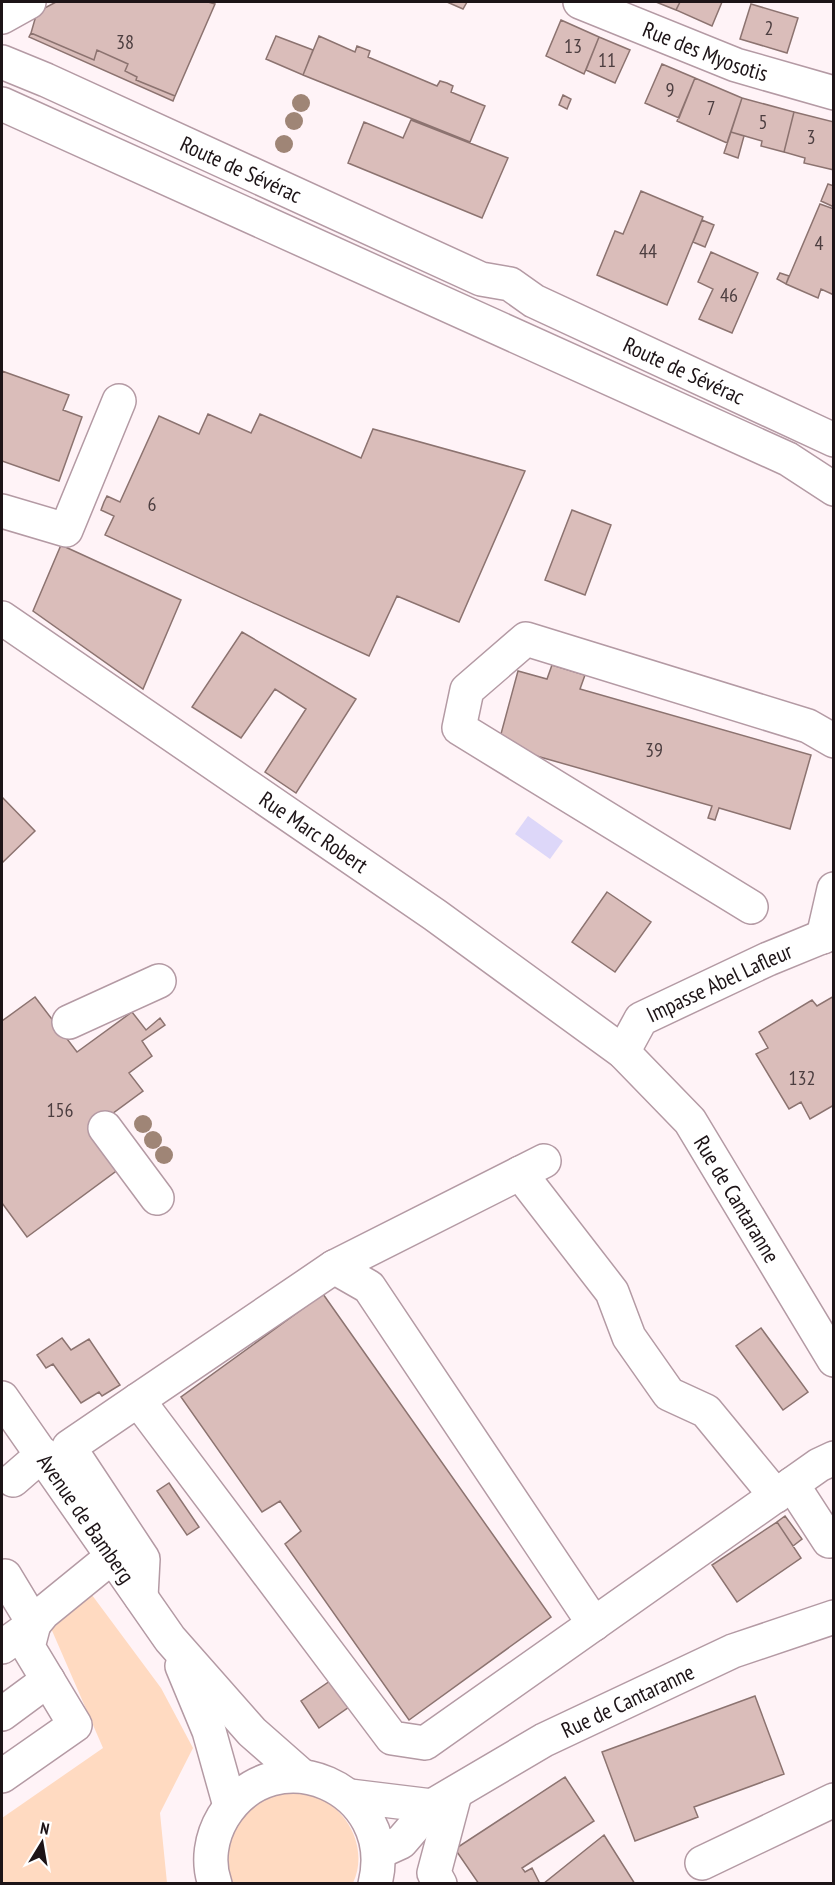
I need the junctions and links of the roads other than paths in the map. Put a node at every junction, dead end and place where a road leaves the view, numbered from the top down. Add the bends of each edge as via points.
1 (29, 2) edge
2 (580, 2) edge
3 (2, 17) edge
4 (2, 62) edge
5 (834, 93) edge
6 (2, 104) edge
7 (119, 400) dead end
8 (834, 440) edge
9 (834, 489) edge
10 (2, 511) edge
11 (2, 618) edge
12 (834, 741) edge
13 (834, 889) edge
14 (751, 907) dead end
15 (828, 934) edge
16 (159, 981) dead end
17 (69, 1022) dead end
18 (623, 1052) junction
19 (105, 1128) dead end
20 (157, 1198) dead end
21 (334, 1267) junction
22 (834, 1359) edge
23 (2, 1398) edge
24 (138, 1400) junction
25 (43, 1454) junction
26 (834, 1458) edge
27 (12, 1480) dead end
28 (784, 1490) junction
29 (829, 1541) dead end
30 (113, 1556) junction
31 (5, 1576) dead end
32 (141, 1596) junction
33 (834, 1617) edge
34 (34, 1624) junction
35 (594, 1624) junction
36 (170, 1639) junction
37 (2, 1647) edge
38 (48, 1680) junction
39 (2, 1714) edge
40 (2, 1776) edge
41 (302, 1776) junction
42 (350, 1796) junction
43 (444, 1800) junction
44 (834, 1800) edge
45 (230, 1806) junction
46 (702, 1863) dead end
47 (377, 1875) edge
48 (215, 1884) edge
49 (440, 1884) edge

1 - 3 street
2 - 5 street, Rue des Myosotis via 736,65
4 - 8 street, Route de Sévérac via 481,279 510,284 534,301
6 - 9 street via 767,450
7 - 10 street via 66,530
11 - 18 street, Rue Marc Robert via 435,915
12 - 14 street via 808,726 526,639 467,690 459,728
13 - 15 street
15 - 18 street, Impasse Abel Lafleur via 641,1019
16 - 17 street
18 - 22 street, Rue de Cantaranne via 690,1120
19 - 20 street
21 - 24 street
21 - 28 street via 532,1167 612,1292 628,1337 669,1394 706,1411
21 - 35 street via 369,1287
23 - 25 street, Avenue de Bamberg
24 - 32 street via 69,1447 143,1559
24 - 35 street via 392,1738 425,1743
25 - 27 street
25 - 30 street, Avenue de Bamberg
26 - 28 street
28 - 29 street
28 - 35 street
30 - 32 street, Avenue de Bamberg
30 - 34 street
31 - 34 street
32 - 36 street, Avenue de Bamberg
33 - 43 street, Rue de Cantaranne via 733,1651 544,1740
34 - 37 street
34 - 38 street via 28,1647
36 - 41 street, Avenue de Bamberg via 252,1732
36 - 45 street, Avenue de Bamberg via 208,1731
38 - 39 street
38 - 40 street via 75,1725
41 - 42 street via 328,1782
41 - 45 street via 275,1778 250,1788
42 - 43 street
42 - 47 street via 369,1822
43 - 47 street, Rue de Cantaranne via 400,1842
43 - 49 street via 434,1874
44 - 46 street
45 - 48 street via 217,1827 211,1851

